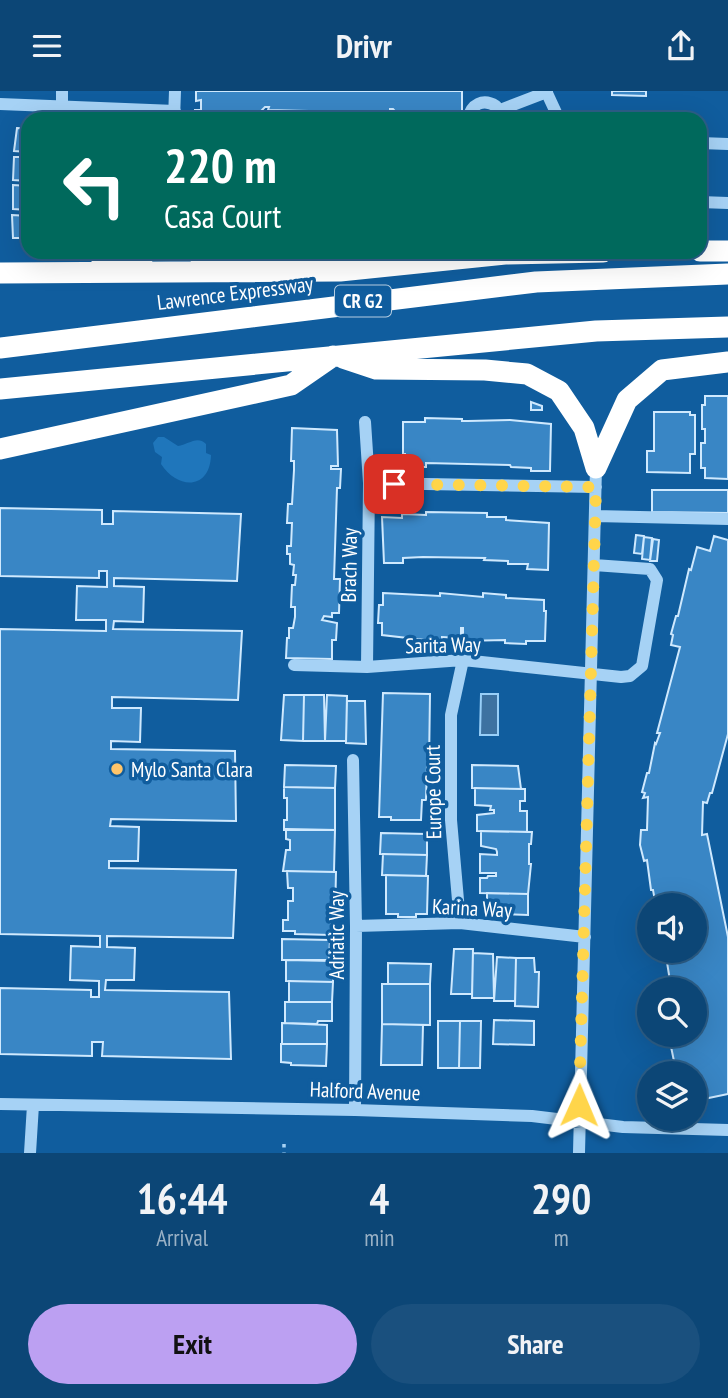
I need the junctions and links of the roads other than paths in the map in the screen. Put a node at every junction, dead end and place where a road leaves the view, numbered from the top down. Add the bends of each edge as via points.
1 (62, 91) edge
2 (175, 91) edge
3 (546, 91) edge
4 (485, 96) edge
5 (0, 104) edge
6 (55, 112) edge
7 (62, 112) edge
8 (174, 112) edge
9 (472, 112) edge
10 (499, 112) edge
11 (505, 112) edge
12 (556, 112) edge
13 (707, 143) edge
14 (728, 144) edge
15 (707, 202) edge
16 (728, 203) edge
17 (707, 251) edge
18 (728, 251) edge
19 (120, 259) edge
20 (289, 259) edge
21 (453, 259) edge
22 (340, 271) junction
23 (44, 272) junction
24 (0, 273) edge
25 (728, 274) edge
26 (728, 327) edge
27 (0, 348) edge
28 (335, 355) junction
29 (728, 362) edge
30 (0, 389) edge
31 (365, 422) dead end
32 (0, 449) edge
33 (596, 478) junction
34 (369, 483) junction
35 (595, 516) junction
36 (728, 519) edge
37 (594, 565) junction
38 (463, 660) junction
39 (294, 666) dead end
40 (367, 667) junction
41 (591, 672) junction
42 (353, 760) dead end
43 (460, 923) junction
44 (356, 926) junction
45 (585, 937) junction
46 (0, 1104) edge
47 (33, 1105) junction
48 (355, 1110) junction
49 (579, 1121) junction
50 (728, 1130) edge
51 (30, 1153) edge
52 (579, 1153) edge

1 - 7 street
2 - 8 street
3 - 11 street
3 - 12 street
4 - 9 street
4 - 10 street
5 - 6 street
13 - 14 street
15 - 16 street
17 - 18 highway
19 - 23 highway
20 - 22 highway
21 - 22 highway
22 - 23 highway
23 - 24 highway
25 - 27 highway, Lawrence Expressway / CR G2 via 536,282
26 - 28 highway via 596,331
28 - 30 highway
28 - 32 highway via 291,385
28 - 33 highway via 376,369 527,374 559,391 584,428
29 - 33 highway via 662,370 627,400
31 - 34 street, Brach Way
33 - 34 street
33 - 35 street
34 - 40 street, Brach Way
35 - 36 street
35 - 37 street
37 - 41 street
37 - 41 street, Sarita Way via 650,569 657,580 642,666 630,676
38 - 40 street, Sarita Way
38 - 41 street, Sarita Way
38 - 43 street, Europe Court via 451,728 451,820
39 - 40 street, Sarita Way
41 - 45 street
42 - 44 street, Adriatic Way
43 - 44 street, Karina Way
43 - 45 street, Karina Way
44 - 48 street, Adriatic Way
45 - 49 street
46 - 47 street, Halford Avenue
47 - 48 street, Halford Avenue
47 - 51 street
48 - 49 street, Halford Avenue
49 - 50 street, Halford Avenue
49 - 52 street

